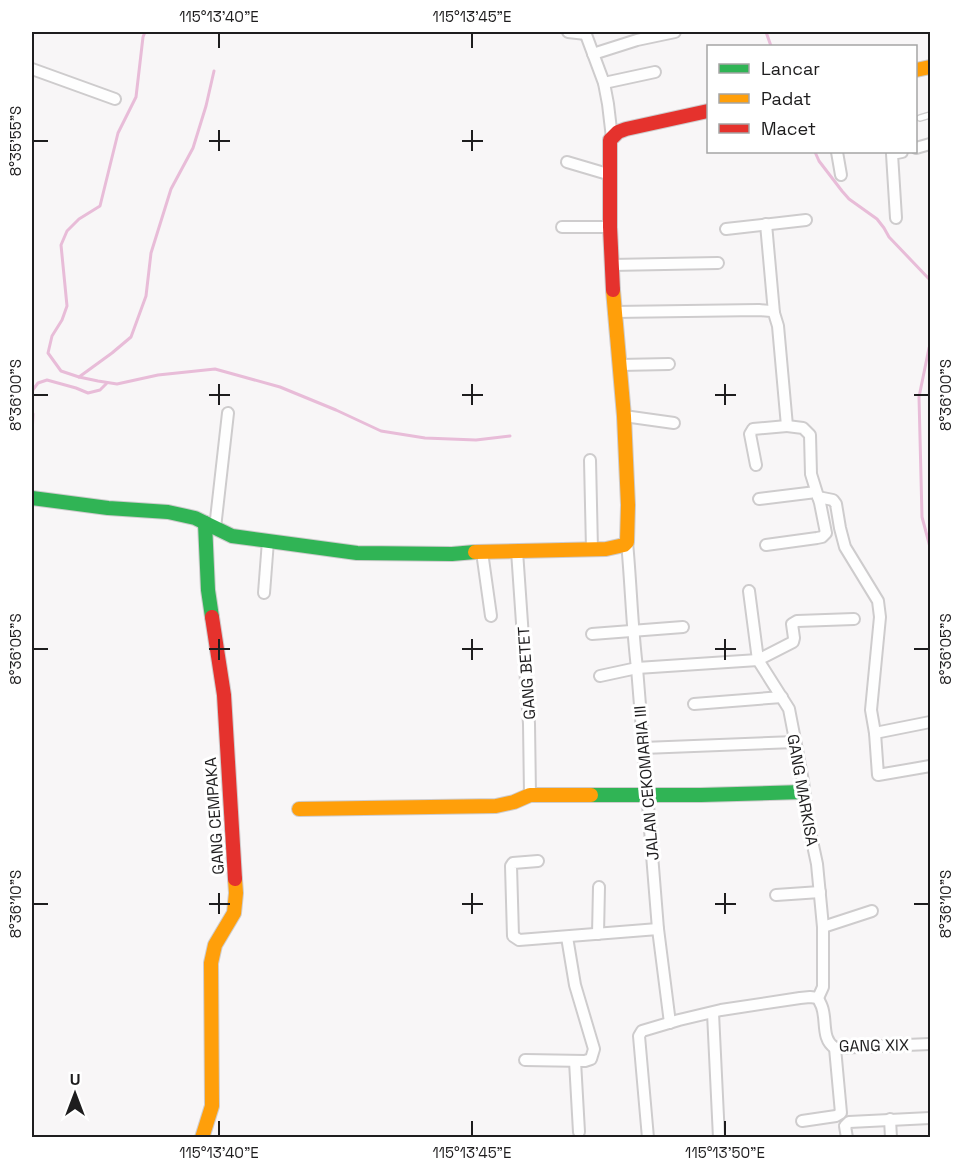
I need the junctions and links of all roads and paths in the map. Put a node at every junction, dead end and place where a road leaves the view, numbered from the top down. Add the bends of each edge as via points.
1 (568, 32) edge
2 (675, 32) edge
3 (586, 33) edge
4 (593, 54) junction
5 (32, 69) edge
6 (656, 72) dead end
7 (604, 83) junction
8 (115, 99) dead end
9 (707, 111) edge
10 (930, 115) edge
11 (920, 118) dead end
12 (612, 138) junction
13 (837, 153) edge
14 (897, 153) edge
15 (567, 162) dead end
16 (841, 175) dead end
17 (611, 176) junction
18 (896, 218) dead end
19 (806, 220) dead end
20 (766, 224) junction
21 (562, 228) dead end
22 (610, 228) junction
23 (726, 229) dead end
24 (718, 263) dead end
25 (611, 265) junction
26 (614, 312) junction
27 (774, 313) junction
28 (669, 364) dead end
29 (621, 365) junction
30 (228, 413) dead end
31 (624, 416) junction
32 (674, 423) dead end
33 (787, 426) junction
34 (590, 460) dead end
35 (756, 465) dead end
36 (817, 495) junction
37 (32, 498) edge
38 (759, 499) dead end
39 (210, 525) junction
40 (268, 541) junction
41 (627, 543) junction
42 (766, 544) dead end
43 (592, 549) junction
44 (517, 551) junction
45 (482, 552) junction
46 (749, 591) dead end
47 (264, 593) dead end
48 (491, 616) dead end
49 (854, 619) dead end
50 (683, 627) dead end
51 (632, 632) junction
52 (591, 634) dead end
53 (758, 660) junction
54 (637, 669) junction
55 (600, 676) dead end
56 (782, 698) junction
57 (694, 704) dead end
58 (930, 722) edge
59 (875, 733) junction
60 (795, 742) junction
61 (643, 748) junction
62 (930, 766) edge
63 (803, 792) junction
64 (530, 795) junction
65 (647, 796) junction
66 (299, 809) dead end
67 (538, 861) dead end
68 (599, 887) dead end
69 (820, 892) junction
70 (776, 895) dead end
71 (872, 911) dead end
72 (823, 927) junction
73 (658, 930) junction
74 (598, 934) junction
75 (567, 937) junction
76 (818, 998) junction
77 (713, 1013) junction
78 (670, 1023) junction
79 (930, 1044) edge
80 (835, 1048) junction
81 (525, 1060) dead end
82 (575, 1061) junction
83 (930, 1118) edge
84 (890, 1119) junction
85 (802, 1121) dead end
86 (579, 1132) dead end
87 (202, 1137) edge
88 (648, 1137) edge
89 (719, 1137) edge
90 (846, 1137) edge
91 (891, 1137) edge

1 - 3 street
2 - 4 street
3 - 4 street
4 - 7 street
5 - 8 street
6 - 7 street
7 - 12 street
9 - 12 street via 626,129
10 - 11 lane
12 - 17 street
13 - 16 street
14 - 18 street via 892,154
15 - 17 street
17 - 22 street
19 - 20 street
20 - 23 street
20 - 27 street
21 - 22 street
22 - 25 street
24 - 25 street
25 - 26 street
26 - 27 street
26 - 29 street
27 - 33 street
28 - 29 street
29 - 31 street
30 - 39 street
31 - 32 street
31 - 41 street
33 - 35 street via 751,431
33 - 36 street via 803,428 810,435 811,474
34 - 43 street
36 - 38 street
36 - 42 street via 825,535
36 - 59 street via 837,504 845,546 878,601 880,617 871,710
37 - 39 street via 168,512
39 - 40 street via 232,536
39 - 87 street, GANG CEMPAKA via 208,590 224,695 236,893 234,913 215,945 212,963 212,1106
40 - 45 street via 357,553
40 - 47 street
41 - 43 street
41 - 51 street, JALAN CEKOMARIA III
43 - 44 street
44 - 45 street
44 - 64 street, GANG BETET
45 - 48 street
46 - 53 street, GANG MARKISA
49 - 53 street via 797,621 792,624 793,642
50 - 51 street
51 - 52 street
51 - 54 street, JALAN CEKOMARIA III
53 - 54 street
53 - 56 street, GANG MARKISA
54 - 55 street
54 - 61 street, JALAN CEKOMARIA III
56 - 57 street
56 - 60 street, GANG MARKISA via 789,709
58 - 59 street
59 - 62 street via 878,776
60 - 61 street
60 - 63 street, GANG MARKISA
61 - 65 street, JALAN CEKOMARIA III
63 - 65 street
63 - 69 street, GANG MARKISA
64 - 65 street
64 - 66 street via 496,806
65 - 73 street, JALAN CEKOMARIA III
67 - 75 street via 511,866 513,936 519,940
68 - 74 street
69 - 70 street
69 - 72 street, GANG MARKISA
71 - 72 street
72 - 76 street, GANG MARKISA via 823,987
73 - 74 street
73 - 78 street, JALAN CEKOMARIA III
74 - 75 street
75 - 82 street via 575,985 594,1049 591,1059
76 - 77 street via 775,1001
76 - 80 street, GANG XIX via 827,1037
77 - 78 street
77 - 89 street
78 - 88 street via 640,1034
79 - 80 street, GANG XIX
80 - 85 street via 841,1113
81 - 82 street
82 - 86 street
83 - 84 street
84 - 90 street via 849,1122 845,1126
84 - 91 street

